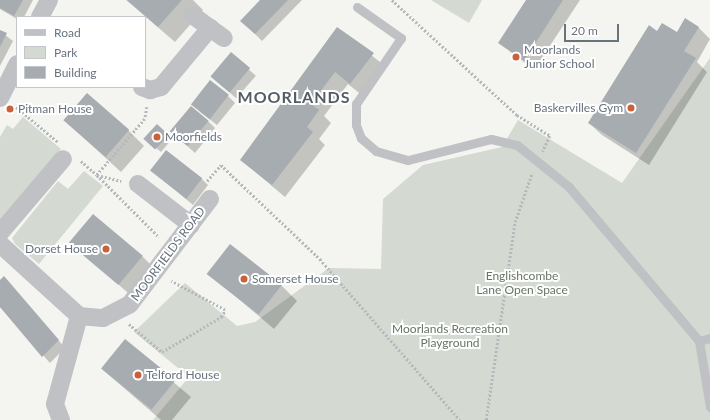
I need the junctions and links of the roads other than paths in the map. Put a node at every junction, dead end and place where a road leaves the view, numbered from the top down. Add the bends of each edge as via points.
1 (357, 8) dead end
2 (192, 15) dead end
3 (210, 28) junction
4 (224, 38) dead end
5 (16, 66) edge
6 (146, 89) edge
7 (1, 97) edge
8 (67, 154) road end
9 (138, 184) road end
10 (210, 199) road end
11 (191, 225) junction
12 (0, 233) edge
13 (0, 244) edge
14 (80, 316) junction
15 (710, 338) edge
16 (699, 341) junction
17 (710, 407) edge
18 (61, 420) edge

1 - 16 lane via 401,38 356,104 356,125 361,138 376,151 408,160 491,139 504,140 538,162 569,187
2 - 3 street
3 - 4 street
3 - 6 street via 161,87
5 - 7 street
8 - 12 street
9 - 11 street
10 - 11 street, MOORFIELDS ROAD
11 - 14 street, MOORFIELDS ROAD via 130,304 117,314 90,319
13 - 14 street
14 - 18 street via 55,404
15 - 16 lane
16 - 17 lane

